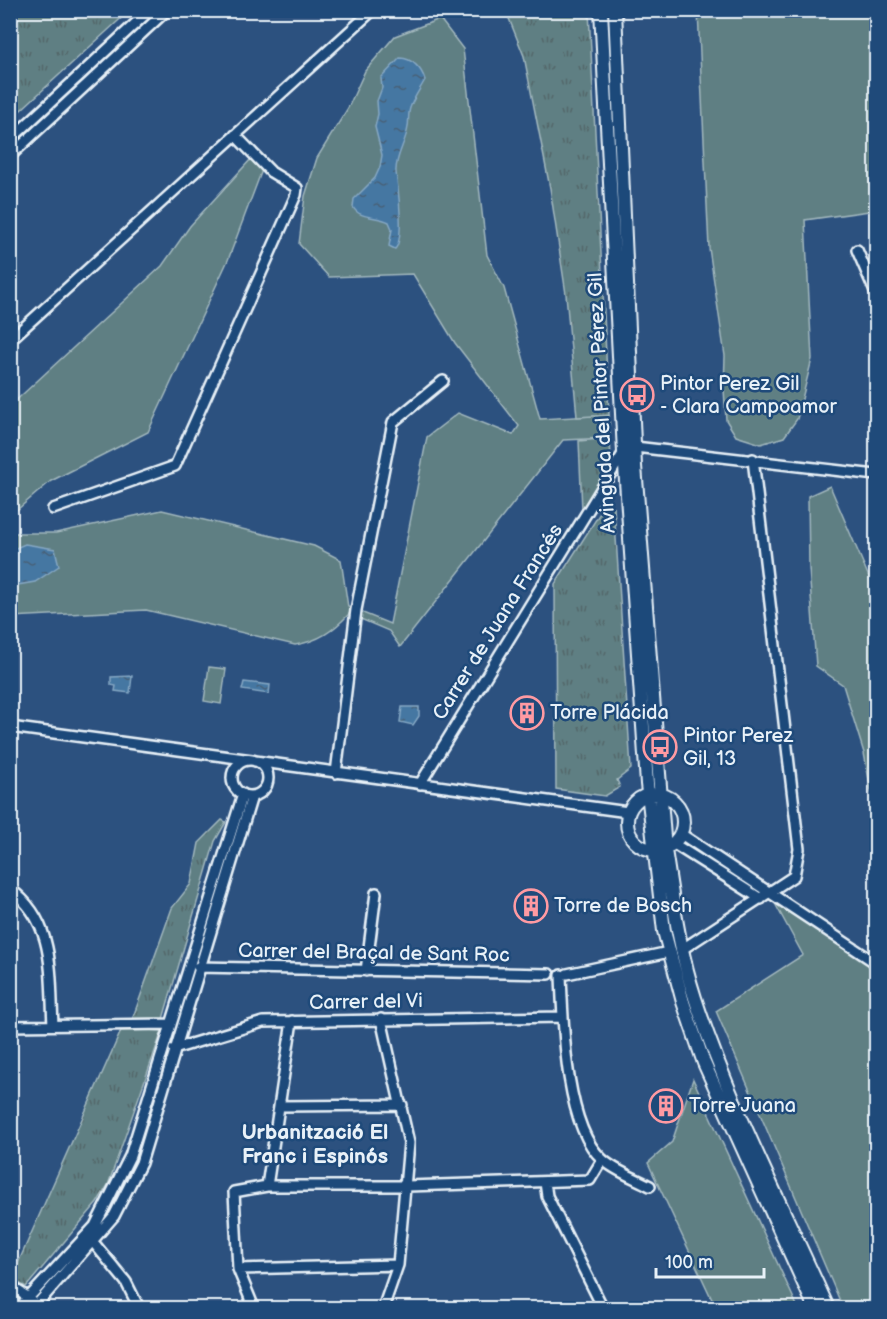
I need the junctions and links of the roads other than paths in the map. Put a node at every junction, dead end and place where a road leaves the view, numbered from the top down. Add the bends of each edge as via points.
1 (150, 10) edge
2 (167, 10) edge
3 (373, 10) edge
4 (601, 10) edge
5 (615, 10) edge
6 (235, 135) junction
7 (10, 140) edge
8 (10, 156) edge
9 (857, 250) dead end
10 (876, 294) edge
11 (10, 340) edge
12 (443, 381) dead end
13 (630, 449) junction
14 (753, 459) junction
15 (876, 475) edge
16 (607, 479) junction
17 (626, 485) junction
18 (53, 509) dead end
19 (10, 727) edge
20 (228, 757) junction
21 (254, 760) junction
22 (277, 764) junction
23 (233, 772) junction
24 (336, 773) junction
25 (268, 774) junction
26 (420, 784) junction
27 (654, 793) junction
28 (247, 795) junction
29 (628, 812) junction
30 (668, 844) junction
31 (10, 889) edge
32 (772, 892) junction
33 (376, 893) dead end
34 (761, 899) junction
35 (675, 951) junction
36 (876, 963) edge
37 (198, 968) junction
38 (366, 971) junction
39 (549, 974) dead end
40 (563, 1017) junction
41 (381, 1019) junction
42 (292, 1021) junction
43 (171, 1024) junction
44 (53, 1025) junction
45 (10, 1026) edge
46 (174, 1049) junction
47 (402, 1105) junction
48 (279, 1106) junction
49 (602, 1160) junction
50 (544, 1182) junction
51 (267, 1186) junction
52 (407, 1186) junction
53 (650, 1186) dead end
54 (93, 1242) junction
55 (398, 1266) junction
56 (238, 1269) junction
57 (10, 1286) edge
58 (36, 1305) edge
59 (19, 1308) edge
60 (139, 1308) edge
61 (254, 1308) edge
62 (383, 1308) edge
63 (603, 1308) edge
64 (815, 1308) edge
65 (828, 1308) edge

1 - 7 street
2 - 8 street
3 - 6 street
4 - 13 main road, Avinguda del Pintor Pérez Gil
5 - 13 main road, Avinguda del Pintor Pérez Gil
6 - 11 street
6 - 18 street via 271,172 292,183 297,188 296,195 175,466
9 - 10 street
12 - 24 street via 393,422 356,610
13 - 14 street
13 - 16 street, Carrer de Juana Francés
13 - 17 main road, Avinguda del Pintor Pérez Gil
13 - 27 main road, Avinguda del Pintor Pérez Gil
14 - 15 street
14 - 32 street via 799,849 794,876
16 - 17 street
16 - 26 street, Carrer de Juana Francés
17 - 27 main road, Avinguda del Pintor Pérez Gil
19 - 20 street
20 - 21 street
20 - 23 street
21 - 22 street
21 - 23 street via 241,763
21 - 25 street
22 - 24 street
22 - 25 street
23 - 28 street via 233,784
24 - 26 street
25 - 28 street via 266,787
26 - 29 street
27 - 29 main road via 635,802
27 - 30 main road, Avinguda del Pintor Pérez Gil
27 - 30 main road, Avinguda del Pintor Pérez Gil via 674,802 681,814
28 - 37 street
28 - 43 street
29 - 30 main road via 626,829 642,846
30 - 32 street
30 - 34 street
30 - 35 main road, Avinguda del Pintor Pérez Gil
31 - 44 street via 35,913 47,942
32 - 34 street
32 - 36 street
33 - 38 street
34 - 35 street
35 - 40 street via 564,974
35 - 64 main road, Avinguda del Pintor Pérez Gil via 691,1027 718,1096
35 - 65 main road, Avinguda del Pintor Pérez Gil via 711,1043
37 - 38 street, Carrer del Braçal de Sant Roc
37 - 46 street
38 - 39 street, Carrer del Braçal de Sant Roc
40 - 41 street, Carrer del Vi
40 - 49 street via 570,1085 586,1139
41 - 42 street, Carrer del Vi
41 - 47 street
42 - 46 street, Carrer del Vi via 263,1022
42 - 48 street
43 - 44 street
43 - 58 street via 135,1144 112,1196 95,1226
44 - 45 street
46 - 54 street via 141,1163 114,1216
47 - 48 street
47 - 52 street via 409,1143
48 - 51 street
49 - 50 street via 590,1180
49 - 53 street
50 - 52 street
50 - 63 street
51 - 52 street
51 - 56 street via 234,1192
52 - 55 street
54 - 58 street
54 - 60 street via 126,1282
55 - 56 street
55 - 62 street
56 - 61 street
57 - 58 street
58 - 59 street

